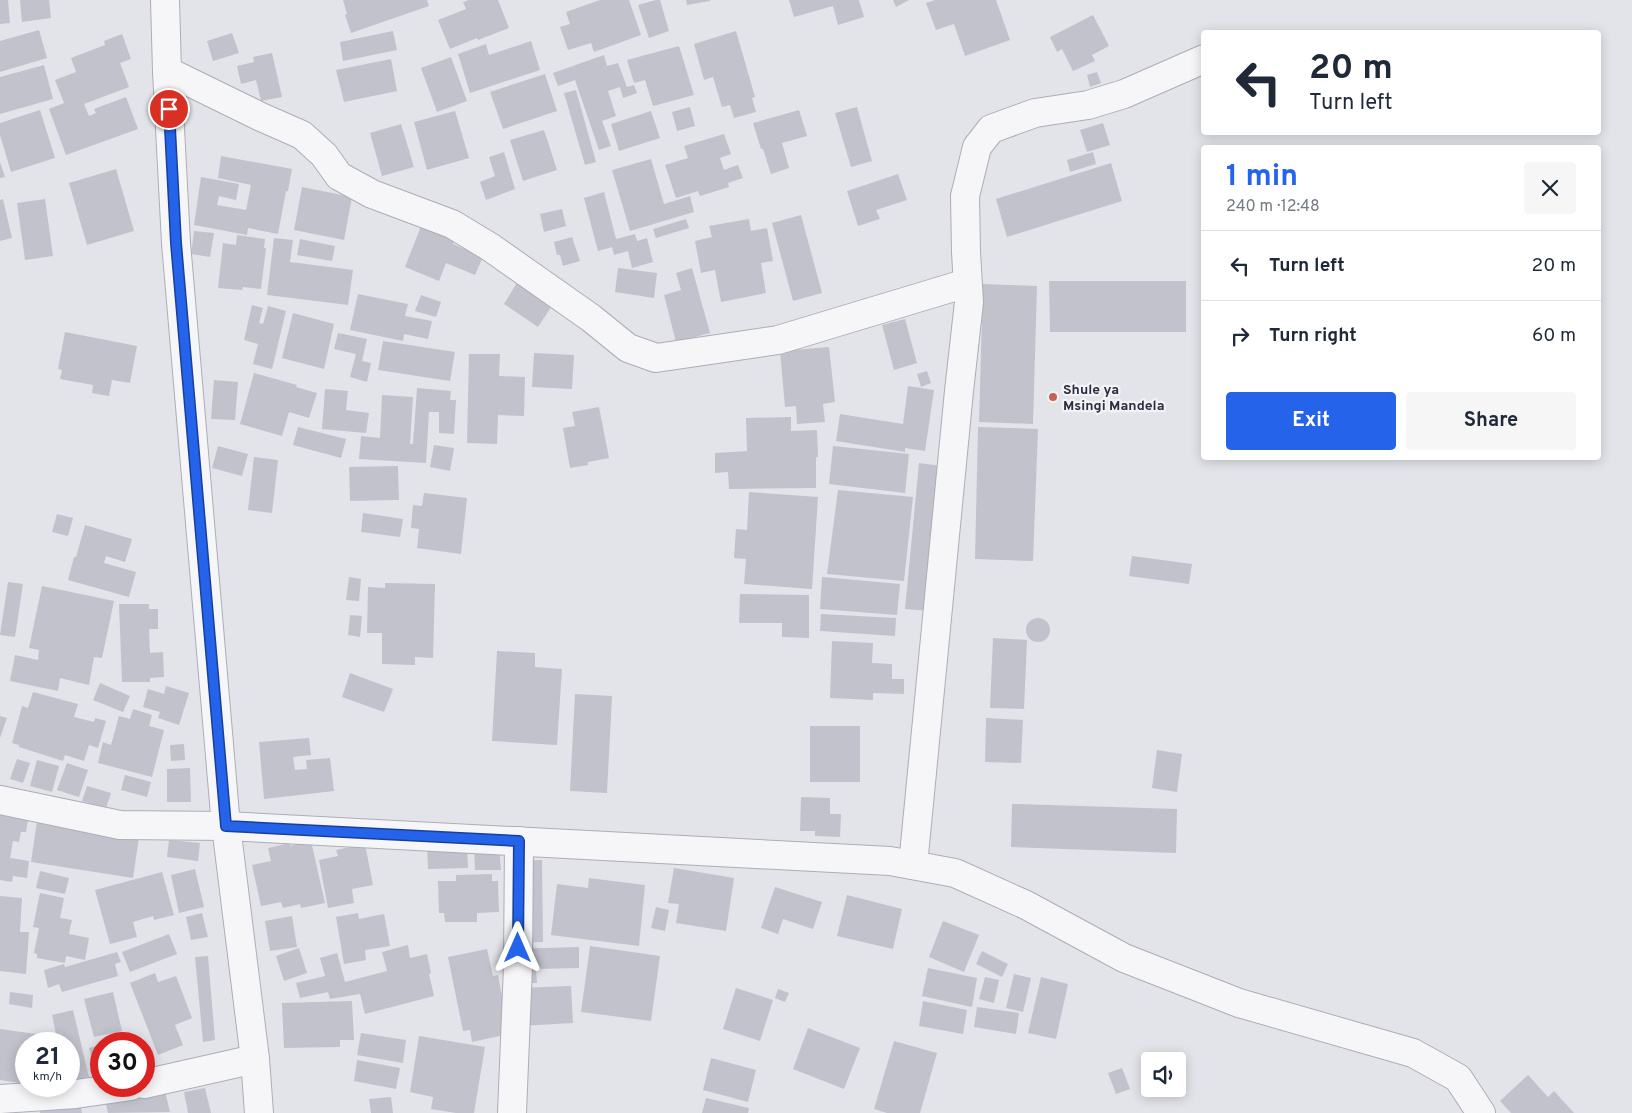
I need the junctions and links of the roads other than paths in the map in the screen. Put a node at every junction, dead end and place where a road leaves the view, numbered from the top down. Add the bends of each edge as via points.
1 (165, 0) edge
2 (1201, 60) edge
3 (167, 71) junction
4 (968, 283) junction
5 (0, 800) edge
6 (226, 826) junction
7 (519, 841) junction
8 (913, 866) junction
9 (255, 1059) junction
10 (155, 1082) edge
11 (90, 1092) edge
12 (0, 1099) edge
13 (259, 1113) edge
14 (512, 1113) edge
15 (1481, 1113) edge

1 - 3 street
2 - 4 street via 1124,94 1088,105 1035,113 991,128 977,147 965,196
3 - 4 street via 302,135 324,155 339,176 372,194 452,224 591,318 628,348 656,358 778,340
3 - 6 street via 177,252
4 - 8 street via 969,302
5 - 6 street via 120,825
6 - 7 street
6 - 9 street
7 - 8 street via 880,860
7 - 14 street
8 - 15 street via 954,872 1026,905 1124,958 1240,1003 1413,1053 1458,1078
9 - 10 street
9 - 13 street
11 - 12 street

